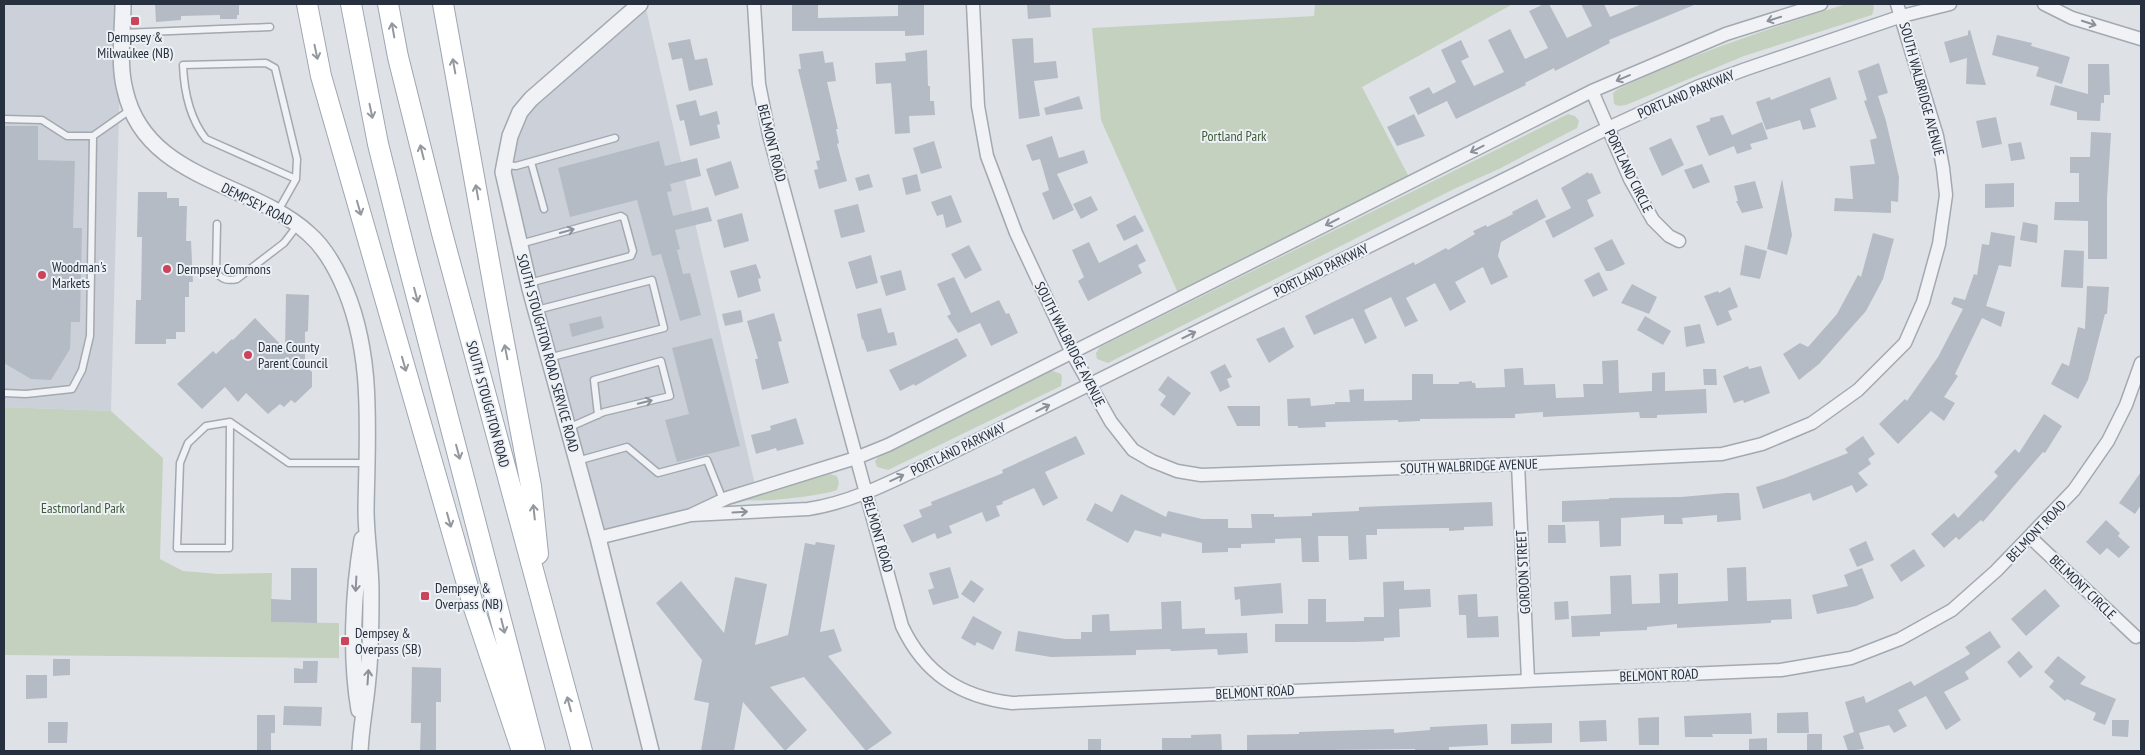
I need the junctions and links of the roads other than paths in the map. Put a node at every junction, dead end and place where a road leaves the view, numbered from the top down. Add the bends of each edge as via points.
1 (123, 4) edge
2 (306, 4) edge
3 (350, 4) edge
4 (388, 4) edge
5 (443, 4) edge
6 (640, 4) edge
7 (754, 4) edge
8 (973, 4) edge
9 (1821, 4) edge
10 (1897, 4) edge
11 (1950, 4) edge
12 (2044, 4) edge
13 (1902, 16) junction
14 (270, 27) dead end
15 (123, 33) junction
16 (2141, 40) edge
17 (1592, 91) junction
18 (130, 110) junction
19 (4, 119) edge
20 (1608, 128) junction
21 (93, 136) junction
22 (616, 138) dead end
23 (531, 162) junction
24 (504, 165) junction
25 (296, 179) junction
26 (544, 209) dead end
27 (277, 212) junction
28 (217, 224) dead end
29 (298, 225) junction
30 (1679, 241) dead end
31 (520, 244) junction
32 (528, 283) junction
33 (535, 310) junction
34 (1072, 353) junction
35 (548, 358) junction
36 (2141, 363) edge
37 (1089, 385) junction
38 (4, 393) edge
39 (598, 415) junction
40 (230, 422) junction
41 (567, 429) junction
42 (856, 458) junction
43 (576, 461) junction
44 (366, 463) junction
45 (1518, 464) junction
46 (866, 492) junction
47 (722, 500) junction
48 (691, 515) junction
49 (2030, 537) junction
50 (598, 538) junction
51 (545, 613) junction
52 (2136, 636) dead end
53 (1528, 680) junction
54 (360, 751) edge
55 (522, 751) edge
56 (535, 751) edge
57 (582, 751) edge
58 (651, 751) edge

1 - 15 street, DEMPSEY ROAD
2 -> 55 main road via 321,76 474,608
3 -> 56 main road via 401,238
51 -> 4 main road, SOUTH STOUGHTON ROAD via 448,252 398,57
51 -> 5 main road via 531,486
6 - 24 street, SOUTH STOUGHTON ROAD SERVICE ROAD via 520,112 510,136
7 - 42 street, BELMONT ROAD via 763,113
8 - 34 street, SOUTH WALBRIDGE AVENUE via 978,106 987,156 1016,233
9 -> 17 street, PORTLAND PARKWAY via 1726,34
10 - 13 street, SOUTH WALBRIDGE AVENUE
11 - 13 street, PORTLAND PARKWAY
12 -> 16 street via 2072,18
13 - 20 street, PORTLAND PARKWAY via 1697,87
13 - 45 street, SOUTH WALBRIDGE AVENUE via 1936,136 1946,195 1937,252 1923,302 1905,343 1858,390 1812,423 1762,444 1722,454
14 - 15 lane
15 - 18 street, DEMPSEY ROAD via 124,89
17 - 20 street, PORTLAND CIRCLE
17 -> 34 street, PORTLAND PARKWAY
18 - 21 lane
18 - 27 street, DEMPSEY ROAD via 140,128 170,157
19 - 21 lane via 42,120 67,136
20 - 30 street, PORTLAND CIRCLE via 1630,179 1653,220
37 -> 20 street, PORTLAND PARKWAY
21 - 38 lane via 90,336 82,370 72,389
22 - 23 lane
23 - 24 lane
23 - 26 lane
24 - 31 street, SOUTH STOUGHTON ROAD SERVICE ROAD
25 - 25 lane via 297,159 275,68 266,63 183,65 184,84 196,128 206,139
25 - 27 lane
27 - 29 street, DEMPSEY ROAD
28 - 29 lane via 216,272 228,280 237,279 284,242
29 - 44 street, DEMPSEY ROAD via 319,244 332,263 342,280 359,327 367,396
31 - 32 street, SOUTH STOUGHTON ROAD SERVICE ROAD
31 -> 32 lane via 621,216 633,251 631,256
32 - 33 street, SOUTH STOUGHTON ROAD SERVICE ROAD
33 - 35 street, SOUTH STOUGHTON ROAD SERVICE ROAD
33 - 35 lane via 652,280 664,328
34 - 37 street, SOUTH WALBRIDGE AVENUE
34 - 42 street, PORTLAND PARKWAY
35 - 41 street, SOUTH STOUGHTON ROAD SERVICE ROAD
36 - 49 street, BELMONT ROAD via 2126,405 2108,441 2074,490
37 - 45 street, SOUTH WALBRIDGE AVENUE via 1111,422 1134,450 1152,461 1188,474
46 -> 37 street, PORTLAND PARKWAY
39 -> 39 lane via 670,396 661,362 594,380
39 - 41 lane
40 - 40 lane via 206,426 188,444 180,463 178,548 230,548
40 - 44 lane via 289,463
41 - 43 street, SOUTH STOUGHTON ROAD SERVICE ROAD
42 - 46 street, BELMONT ROAD
42 - 47 street, PORTLAND PARKWAY
43 - 47 lane via 627,447 658,473 708,460
43 - 50 street, SOUTH STOUGHTON ROAD SERVICE ROAD
44 - 54 street, DEMPSEY ROAD via 366,518 356,581 354,669 362,725
45 - 53 street, GORDON STREET
48 -> 46 street, PORTLAND PARKWAY via 808,509
46 - 53 street, BELMONT ROAD via 908,638 933,671 978,697 1012,703
47 - 48 street, PORTLAND PARKWAY
48 - 50 street, PORTLAND PARKWAY
49 - 52 street, BELMONT CIRCLE
49 - 53 street, BELMONT ROAD via 1952,610 1900,639 1851,658 1781,670
50 - 58 street, SOUTH STOUGHTON ROAD SERVICE ROAD
57 -> 51 main road, SOUTH STOUGHTON ROAD

